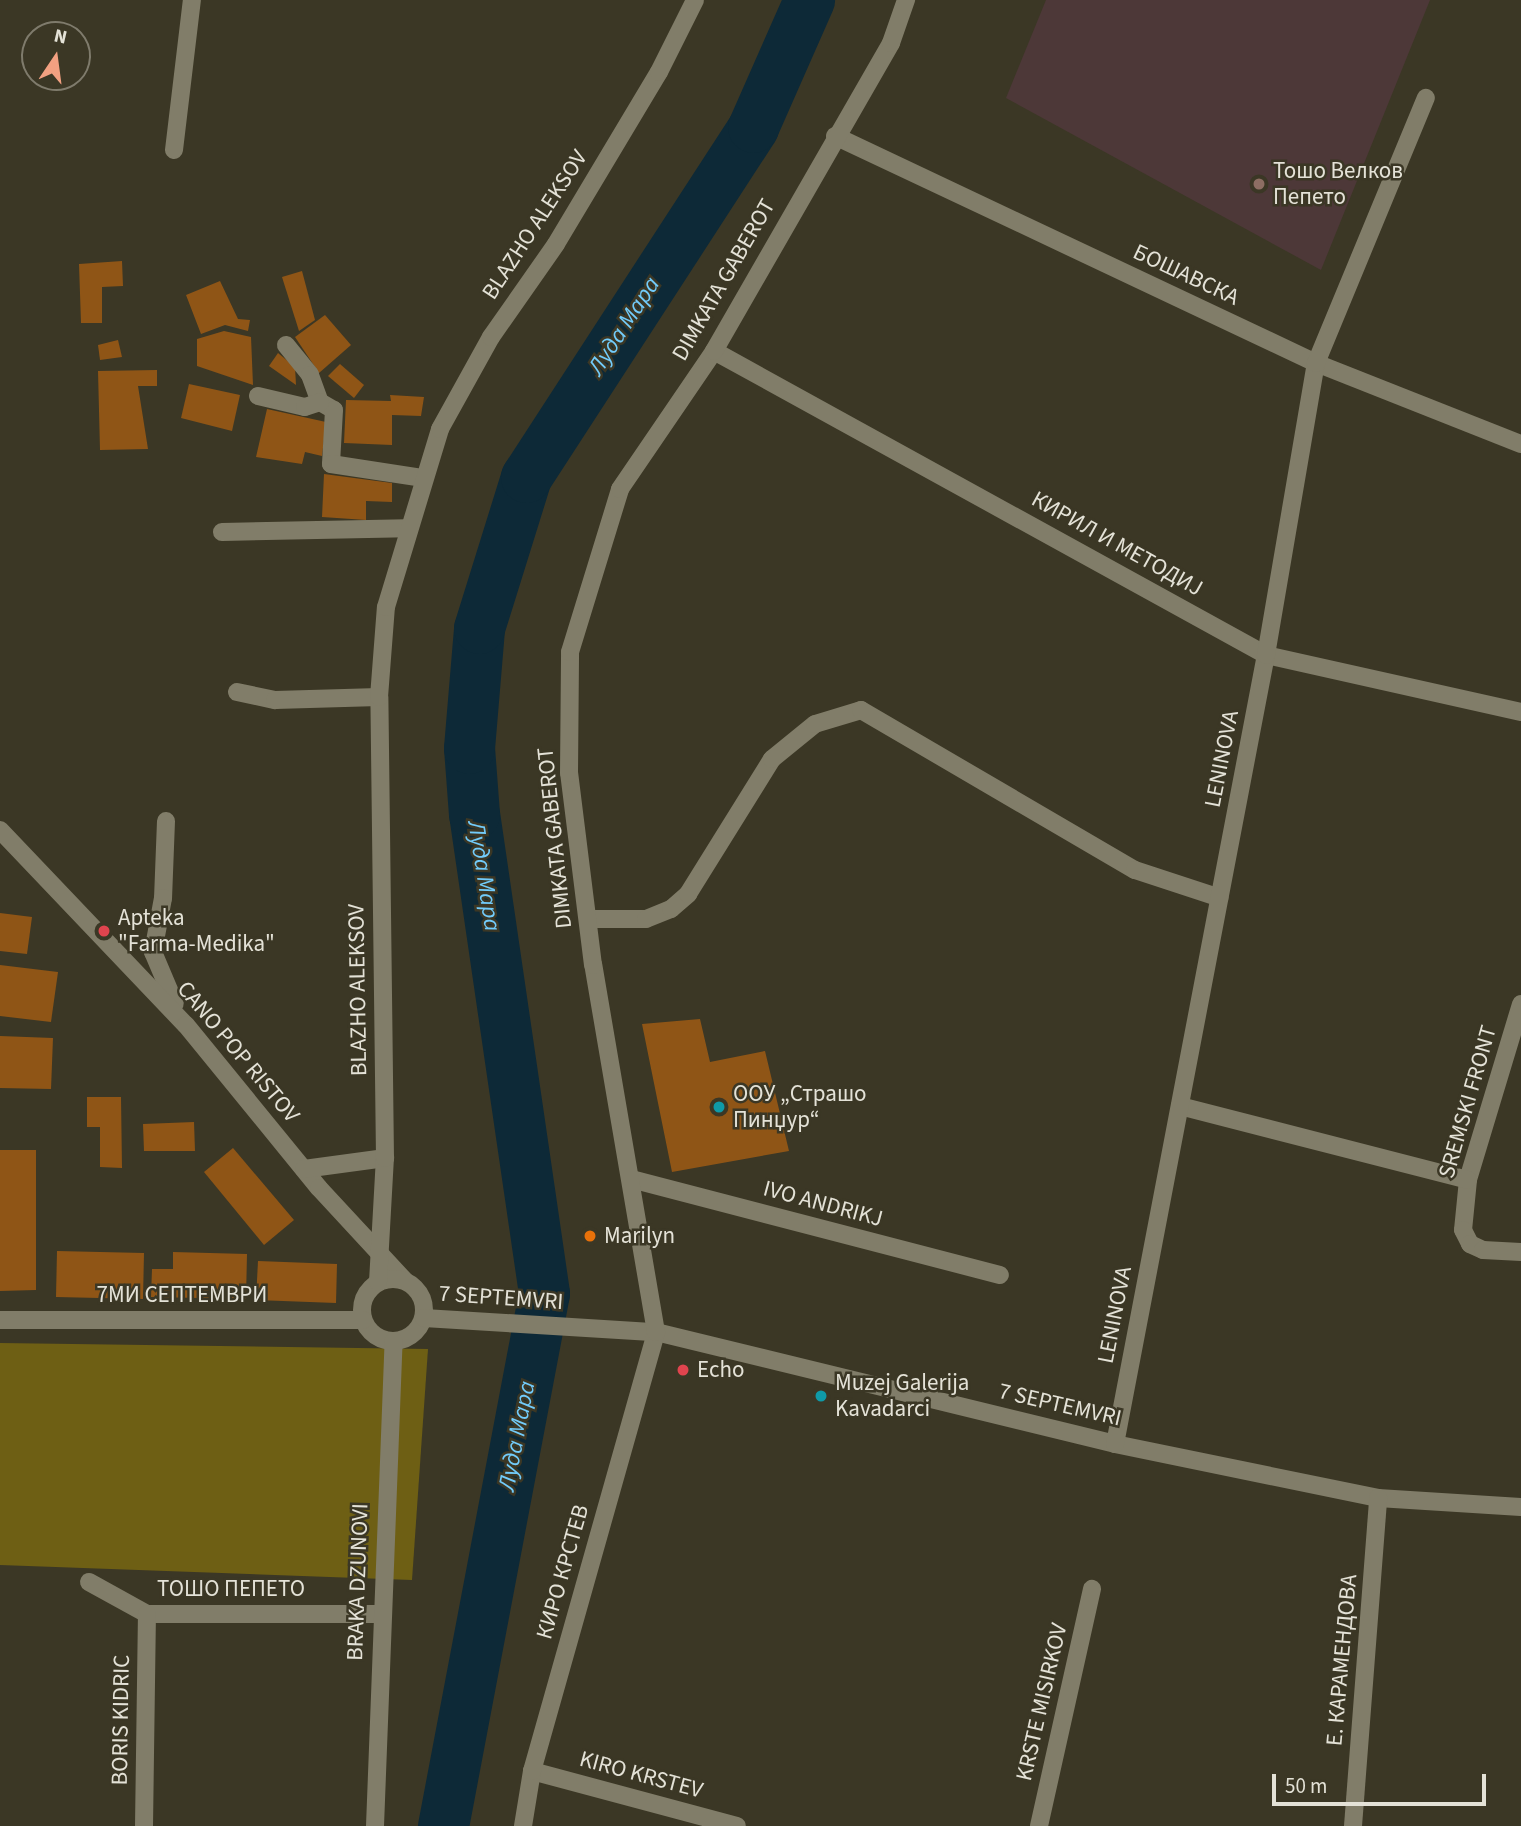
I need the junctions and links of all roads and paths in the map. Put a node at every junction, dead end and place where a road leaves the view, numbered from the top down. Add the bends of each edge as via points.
1 (192, 0) edge
2 (695, 0) edge
3 (906, 0) edge
4 (1426, 98) dead end
5 (835, 136) junction
6 (174, 150) dead end
7 (286, 345) dead end
8 (715, 351) junction
9 (1315, 363) junction
10 (258, 396) dead end
11 (320, 402) junction
12 (1521, 444) edge
13 (422, 478) junction
14 (406, 528) junction
15 (222, 532) dead end
16 (1266, 655) junction
17 (237, 692) dead end
18 (379, 697) junction
19 (1521, 712) edge
20 (166, 821) dead end
21 (0, 830) edge
22 (1220, 898) junction
23 (588, 919) junction
24 (1521, 1004) edge
25 (186, 1025) junction
26 (1180, 1106) junction
27 (385, 1157) junction
28 (304, 1169) junction
29 (635, 1180) junction
30 (1468, 1180) junction
31 (1521, 1252) edge
32 (382, 1259) junction
33 (1000, 1275) dead end
34 (405, 1281) junction
35 (377, 1282) junction
36 (424, 1318) junction
37 (0, 1320) edge
38 (363, 1320) junction
39 (656, 1332) junction
40 (394, 1341) junction
41 (1115, 1444) junction
42 (1378, 1498) junction
43 (1521, 1507) edge
44 (89, 1582) dead end
45 (1092, 1590) dead end
46 (147, 1614) junction
47 (380, 1614) junction
48 (532, 1771) junction
49 (144, 1826) edge
50 (375, 1826) edge
51 (523, 1826) edge
52 (737, 1826) edge
53 (1039, 1826) edge
54 (1353, 1826) edge

1 - 6 street
2 - 13 street, BLAZHO ALEKSOV via 556,244 491,337
3 - 5 street, DIMKATA GABEROT via 891,43
4 - 9 street, LENINOVA
5 - 8 street, DIMKATA GABEROT
5 - 9 street, БОШАВСКА
7 - 11 street via 310,375
8 - 16 street, КИРИЛ И МЕТОДИЈ
8 - 23 street, DIMKATA GABEROT via 620,489 570,652 569,773
9 - 12 street, БОШАВСКА
9 - 16 street, LENINOVA
10 - 11 street via 305,407
11 - 13 street via 334,411 331,464
13 - 14 street, BLAZHO ALEKSOV
14 - 15 street
14 - 18 street, BLAZHO ALEKSOV via 386,607
16 - 19 street, КИРИЛ И МЕТОДИЈ
16 - 22 street, LENINOVA
17 - 18 street via 275,700
18 - 27 street, BLAZHO ALEKSOV
20 - 25 street via 163,898 153,952
21 - 25 street, CANO POP RISTOV
22 - 23 street via 1135,870 861,709 814,724 772,759 688,894 671,909 646,919
22 - 26 street, LENINOVA
23 - 29 street, DIMKATA GABEROT
24 - 30 street, SREMSKI FRONT
25 - 28 street, CANO POP RISTOV
26 - 30 street
26 - 41 street, LENINOVA
27 - 28 street
27 - 32 street, BLAZHO ALEKSOV
28 - 32 street, CANO POP RISTOV
29 - 33 street, IVO ANDRIKJ
29 - 39 street, DIMKATA GABEROT
30 - 31 street, SREMSKI FRONT via 1463,1230 1470,1244
32 - 34 street, CANO POP RISTOV
32 - 35 street, BLAZHO ALEKSOV
34 - 35 street
34 - 36 street via 417,1290
35 - 38 street via 362,1306
36 - 39 street, 7 SEPTEMVRI
36 - 40 street via 411,1335
37 - 38 street, 7МИ СЕПТЕМВРИ
38 - 40 street via 375,1336
39 - 41 street, 7 SEPTEMVRI
39 - 48 street, КИРО КРСТЕВ
40 - 47 street, BRAKA DZUNOVI
41 - 42 street, 7 SEPTEMVRI
42 - 43 street, 7 SEPTEMVRI
42 - 54 street, Е. КАРАМЕНДОВА
44 - 46 street, ТОШО ПЕПЕТО
45 - 53 street, KRSTE MISIRKOV
46 - 47 street, ТОШО ПЕПЕТО
46 - 49 street, BORIS KIDRIC
47 - 50 street, BRAKA DZUNOVI
48 - 51 street, КИРО КРСТЕВ
48 - 52 street, KIRO KRSTEV

